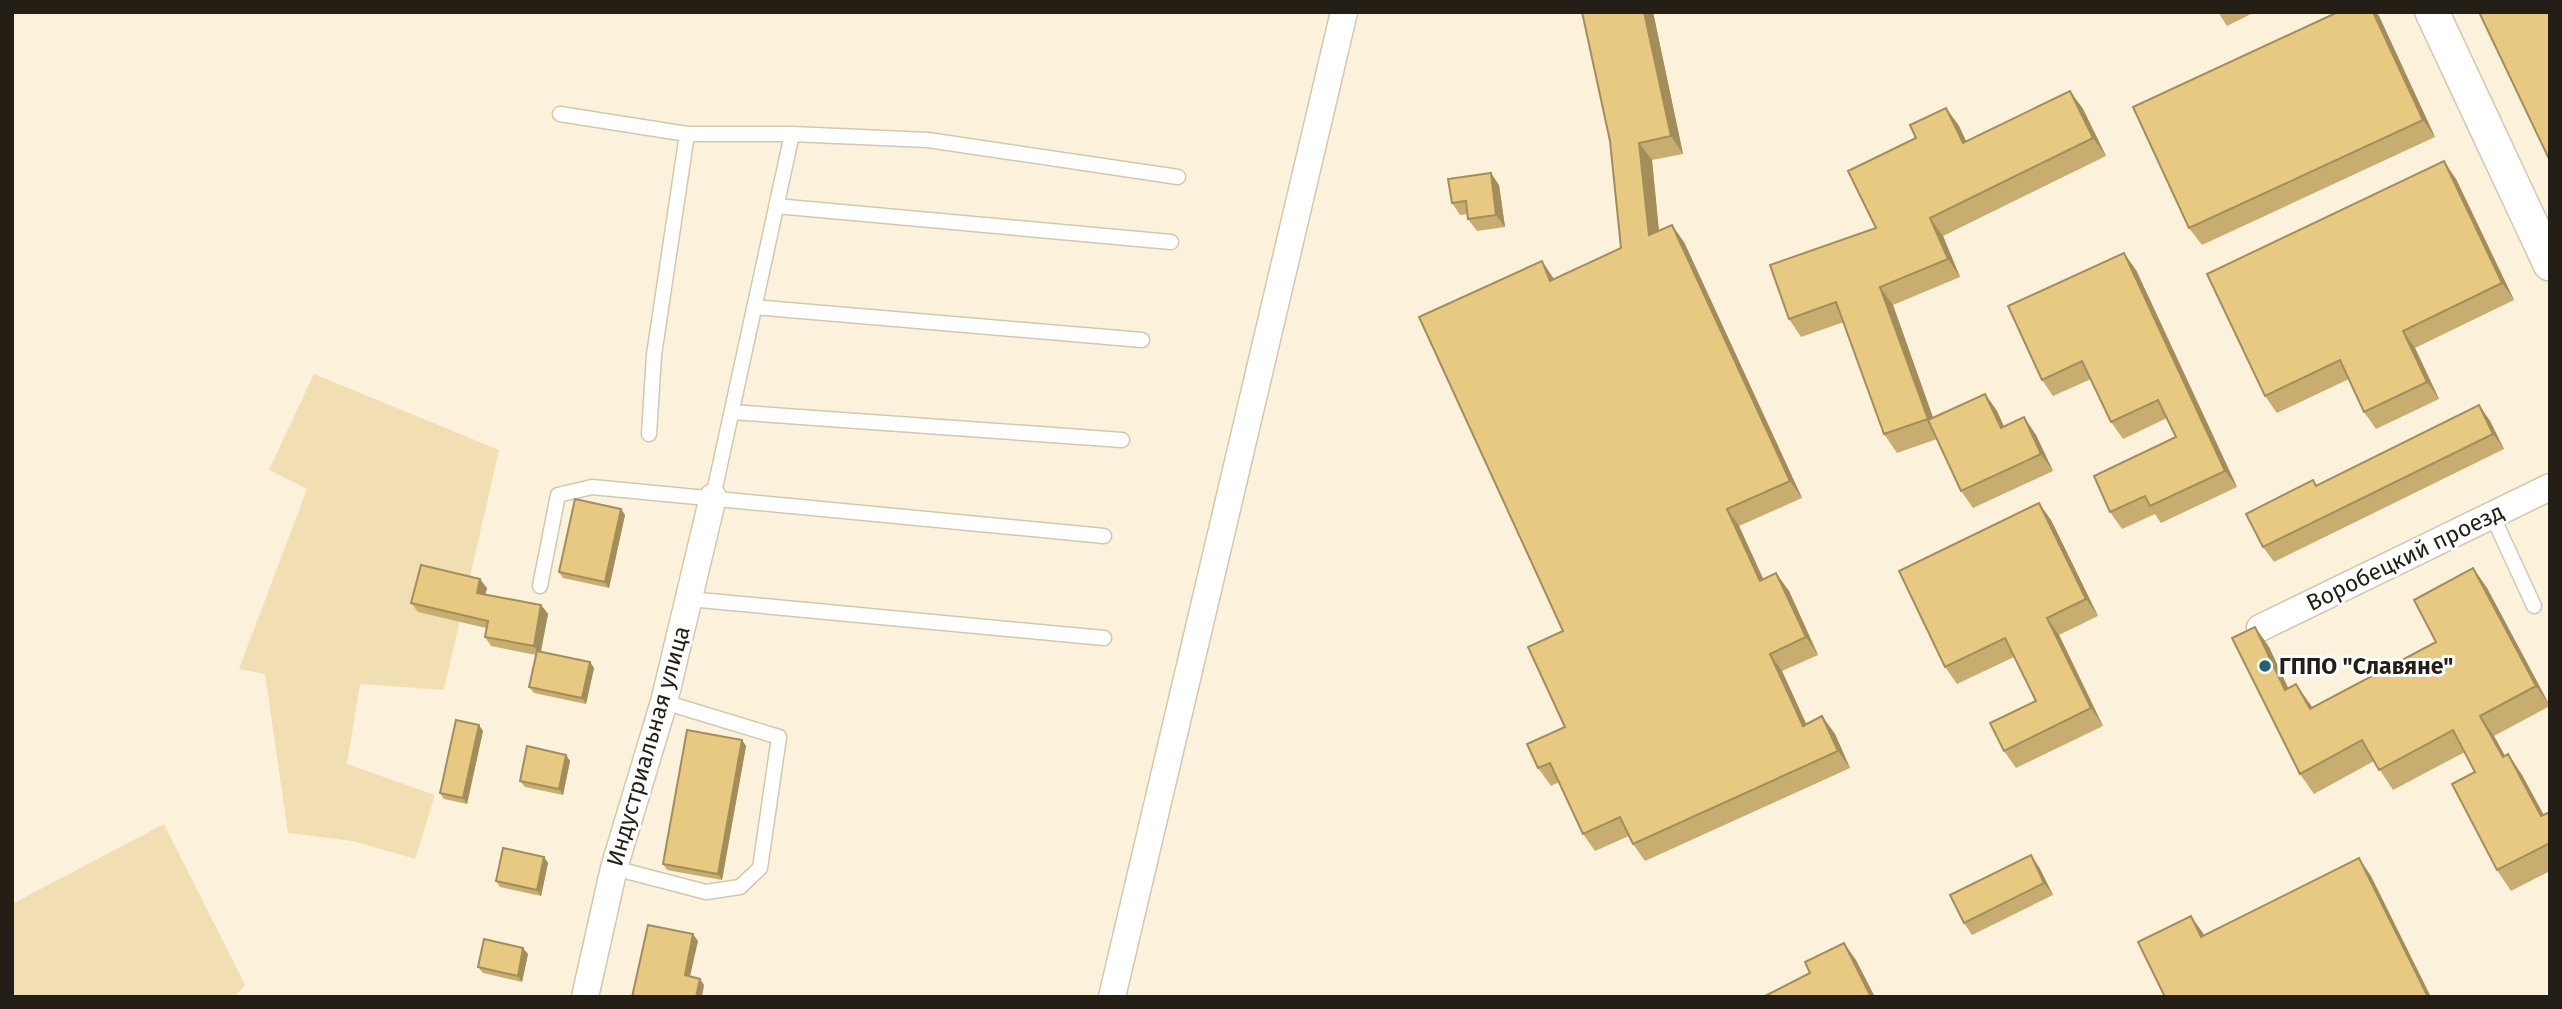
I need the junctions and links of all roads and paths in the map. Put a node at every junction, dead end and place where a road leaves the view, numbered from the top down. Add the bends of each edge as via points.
1 (1344, 12) edge
2 (2432, 12) edge
3 (560, 114) dead end
4 (687, 134) junction
5 (792, 134) junction
6 (1178, 177) dead end
7 (776, 206) junction
8 (1171, 242) dead end
9 (2550, 264) edge
10 (754, 307) junction
11 (1142, 340) dead end
12 (732, 412) junction
13 (649, 433) dead end
14 (1122, 440) dead end
15 (2550, 486) edge
16 (713, 496) junction
17 (2492, 515) junction
18 (1104, 536) dead end
19 (540, 586) dead end
20 (689, 599) junction
21 (2533, 606) dead end
22 (2260, 628) dead end
23 (1104, 638) dead end
24 (664, 702) junction
25 (614, 868) junction
26 (585, 997) edge
27 (1112, 997) edge

1 - 27 street
2 - 9 street
3 - 4 lane
4 - 5 lane
4 - 13 lane via 654,355
5 - 6 lane via 928,140
5 - 7 lane
7 - 8 lane
7 - 10 lane
10 - 11 lane
10 - 12 lane
12 - 14 lane
12 - 16 lane
15 - 17 street, Воробецкий проезд
16 - 18 lane
16 - 19 lane via 592,487 558,495
16 - 20 street, Индустриальная улица
17 - 21 lane
17 - 22 street, Воробецкий проезд
20 - 23 lane
20 - 24 street, Индустриальная улица
24 - 25 street, Индустриальная улица
24 - 25 lane via 779,737 760,868 740,887 706,892
25 - 26 street, Индустриальная улица

